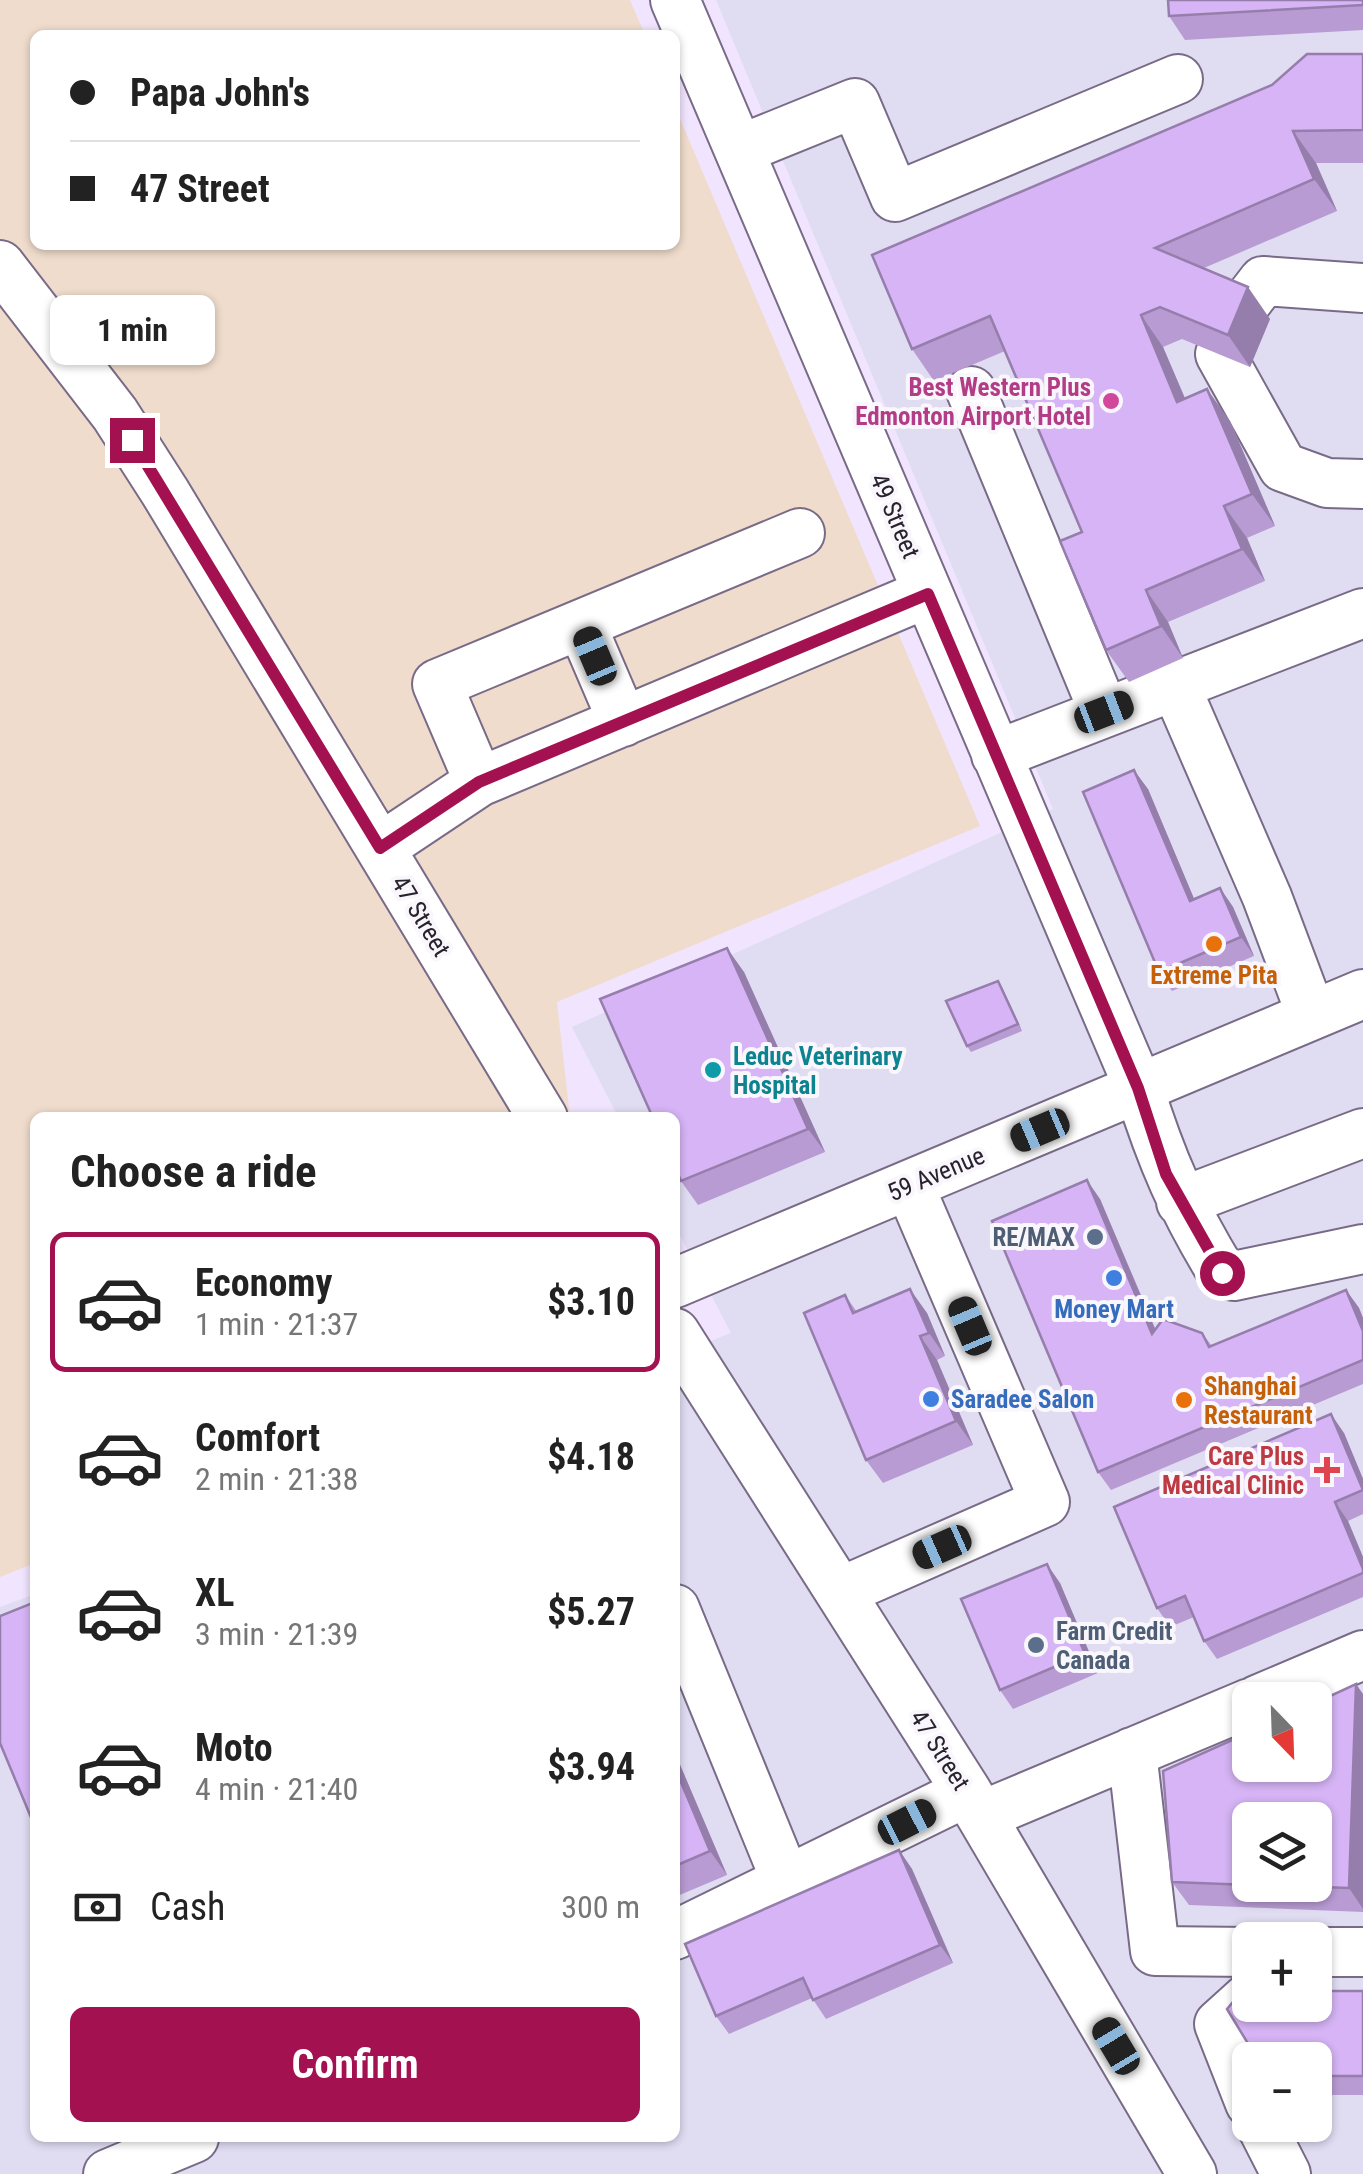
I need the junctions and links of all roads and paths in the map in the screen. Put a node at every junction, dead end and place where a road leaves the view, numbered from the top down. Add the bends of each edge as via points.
1 (675, 0) edge
2 (1178, 79) dead end
3 (739, 150) junction
4 (0, 265) edge
5 (1363, 288) edge
6 (1243, 307) edge
7 (1220, 354) edge
8 (971, 391) dead end
9 (1363, 484) edge
10 (800, 534) dead end
11 (928, 594) junction
12 (1363, 613) edge
13 (581, 624) junction
14 (1174, 685) junction
15 (1104, 712) junction
16 (622, 722) junction
17 (996, 755) junction
18 (479, 782) junction
19 (380, 848) junction
20 (1363, 994) edge
21 (1311, 1014) junction
22 (1138, 1088) junction
23 (539, 1112) edge
24 (1363, 1133) edge
25 (909, 1185) junction
26 (1181, 1202) junction
27 (1363, 1249) edge
28 (680, 1281) edge
29 (680, 1352) edge
30 (840, 1592) junction
31 (680, 1621) edge
32 (1363, 1656) edge
33 (1299, 1682) edge
34 (1232, 1710) edge
35 (1132, 1752) junction
36 (974, 1804) junction
37 (787, 1883) junction
38 (680, 1932) edge
39 (1232, 1952) edge
40 (1332, 1952) edge
41 (1363, 1952) edge
42 (1363, 1993) edge
43 (1332, 1994) edge
44 (1232, 2012) edge
45 (1232, 2057) edge
46 (184, 2142) edge
47 (1270, 2142) edge
48 (108, 2174) edge
49 (1192, 2174) edge
50 (1286, 2174) edge

1 - 3 street, 49 Street
2 - 3 street via 895,197 855,102
3 - 11 street, 49 Street
4 - 19 street, 47 Street via 115,414
5 - 6 street via 1263,281
7 - 9 street via 1283,466 1328,483
8 - 15 street
10 - 13 street
11 - 16 street
11 - 17 street, 49 Street
12 - 14 street
13 - 16 street
13 - 18 street via 437,684
14 - 15 street
14 - 21 street
15 - 17 street
16 - 18 street
17 - 22 street, 49 Street
18 - 19 street
19 - 23 street, 47 Street
20 - 21 street, 59 Avenue
21 - 22 street, 59 Avenue
22 - 25 street, 59 Avenue
22 - 26 street, 49 Street
24 - 26 street
25 - 28 street, 59 Avenue
25 - 30 street via 1045,1502
26 - 27 street, 49 Street via 1222,1273
29 - 30 street, 47 Street
30 - 36 street, 47 Street
31 - 37 street
32 - 33 street
34 - 35 street
35 - 36 street
35 - 39 street via 1155,1951
36 - 37 street
36 - 49 street, 47 Street
37 - 38 street
40 - 41 street
42 - 43 street
44 - 45 street via 1219,2024
46 - 48 street
47 - 50 street

